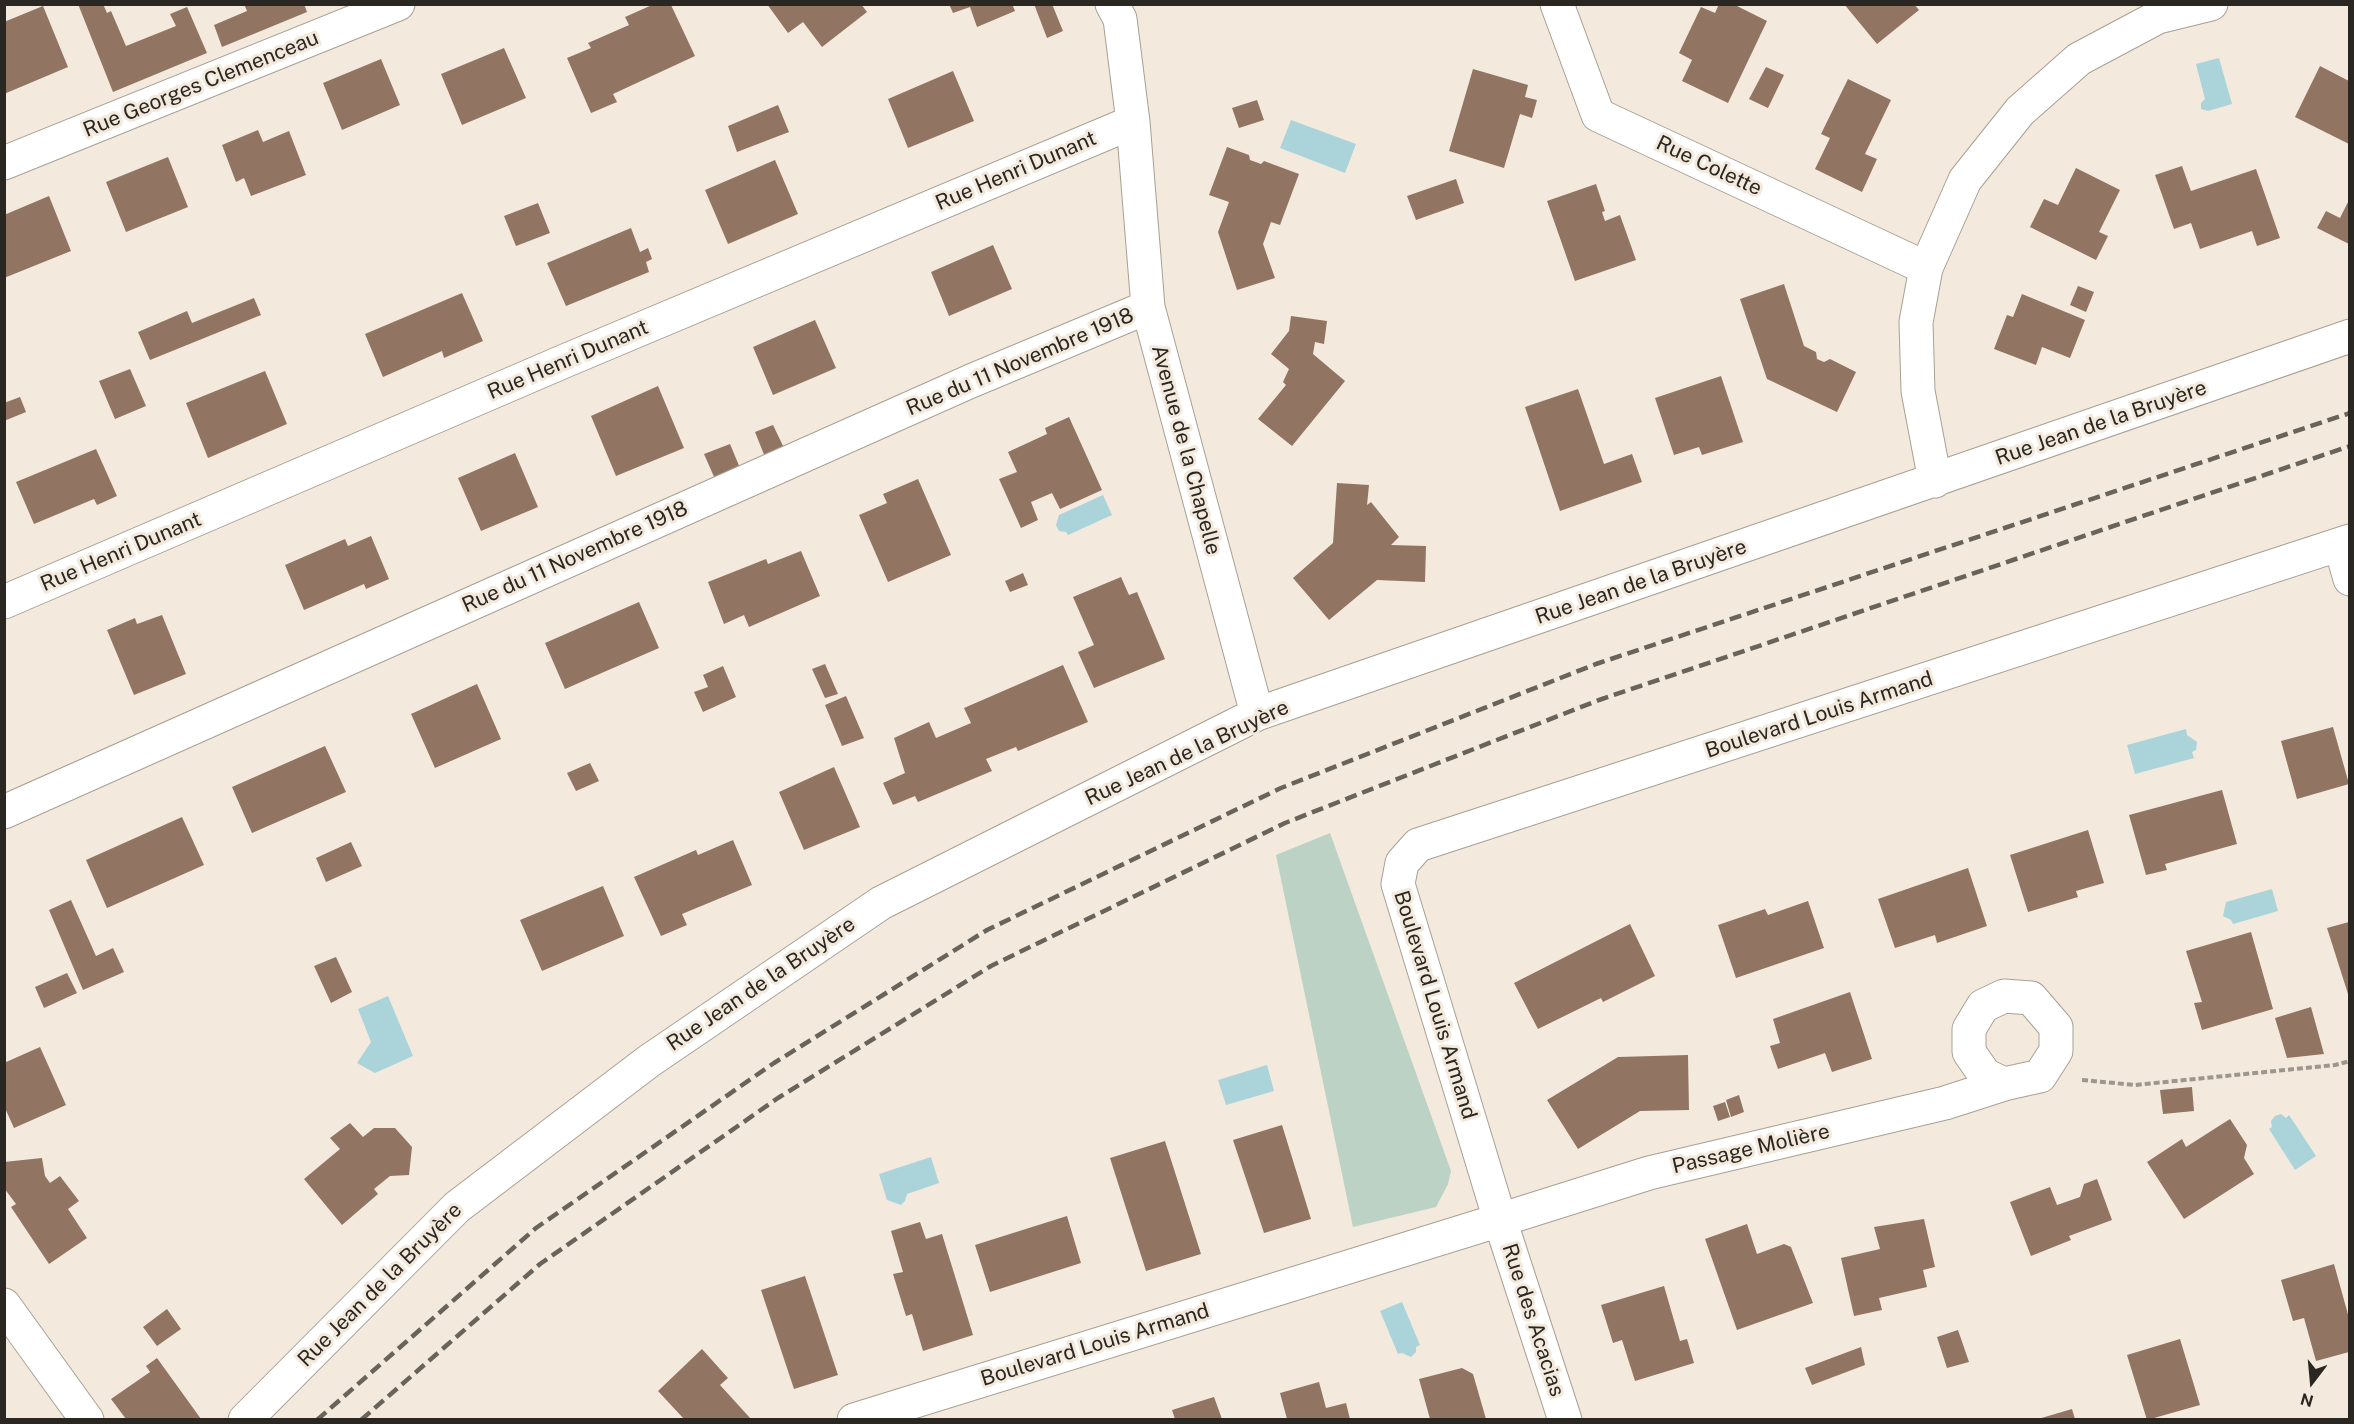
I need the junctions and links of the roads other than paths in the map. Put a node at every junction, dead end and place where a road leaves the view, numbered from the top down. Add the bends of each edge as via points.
1 (398, 4) edge
2 (1112, 4) edge
3 (1557, 4) edge
4 (2211, 4) edge
5 (1133, 122) junction
6 (4, 163) edge
7 (1926, 268) junction
8 (1148, 307) junction
9 (2349, 336) edge
10 (1935, 481) junction
11 (2344, 542) edge
12 (2349, 579) edge
13 (4, 602) edge
14 (1257, 714) junction
15 (4, 812) edge
16 (2004, 1084) junction
17 (1500, 1220) junction
18 (4, 1305) edge
19 (87, 1419) edge
20 (245, 1419) edge
21 (854, 1419) edge
22 (1565, 1419) edge

1 - 6 street, Rue Georges Clemenceau
2 - 5 street, Avenue de la Chapelle via 1120,20
3 - 7 street, Rue Colette via 1598,115
4 - 7 street via 2158,17 2079,59 2020,111 1965,180
5 - 8 street, Avenue de la Chapelle
5 - 13 street, Rue Henri Dunant
7 - 10 street via 1916,322 1918,391
8 - 14 street, Avenue de la Chapelle
8 - 15 street, Rue du 11 Novembre 1918 via 950,391
9 - 10 street, Rue Jean de la Bruyère
10 - 14 street, Rue Jean de la Bruyère
11 - 12 street
11 - 17 street, Boulevard Louis Armand via 1418,845 1402,863 1398,884
14 - 20 street, Rue Jean de la Bruyère via 881,903 649,1061 457,1207
16 - 16 street, Passage Molière via 1985,1075 1969,1053 1969,1029 1983,1006 2004,996 2031,998 2056,1027 2056,1051 2040,1076
16 - 17 street, Passage Molière via 1945,1103 1649,1173
17 - 21 street, Boulevard Louis Armand
17 - 22 street, Rue des Acacias
18 - 19 street

